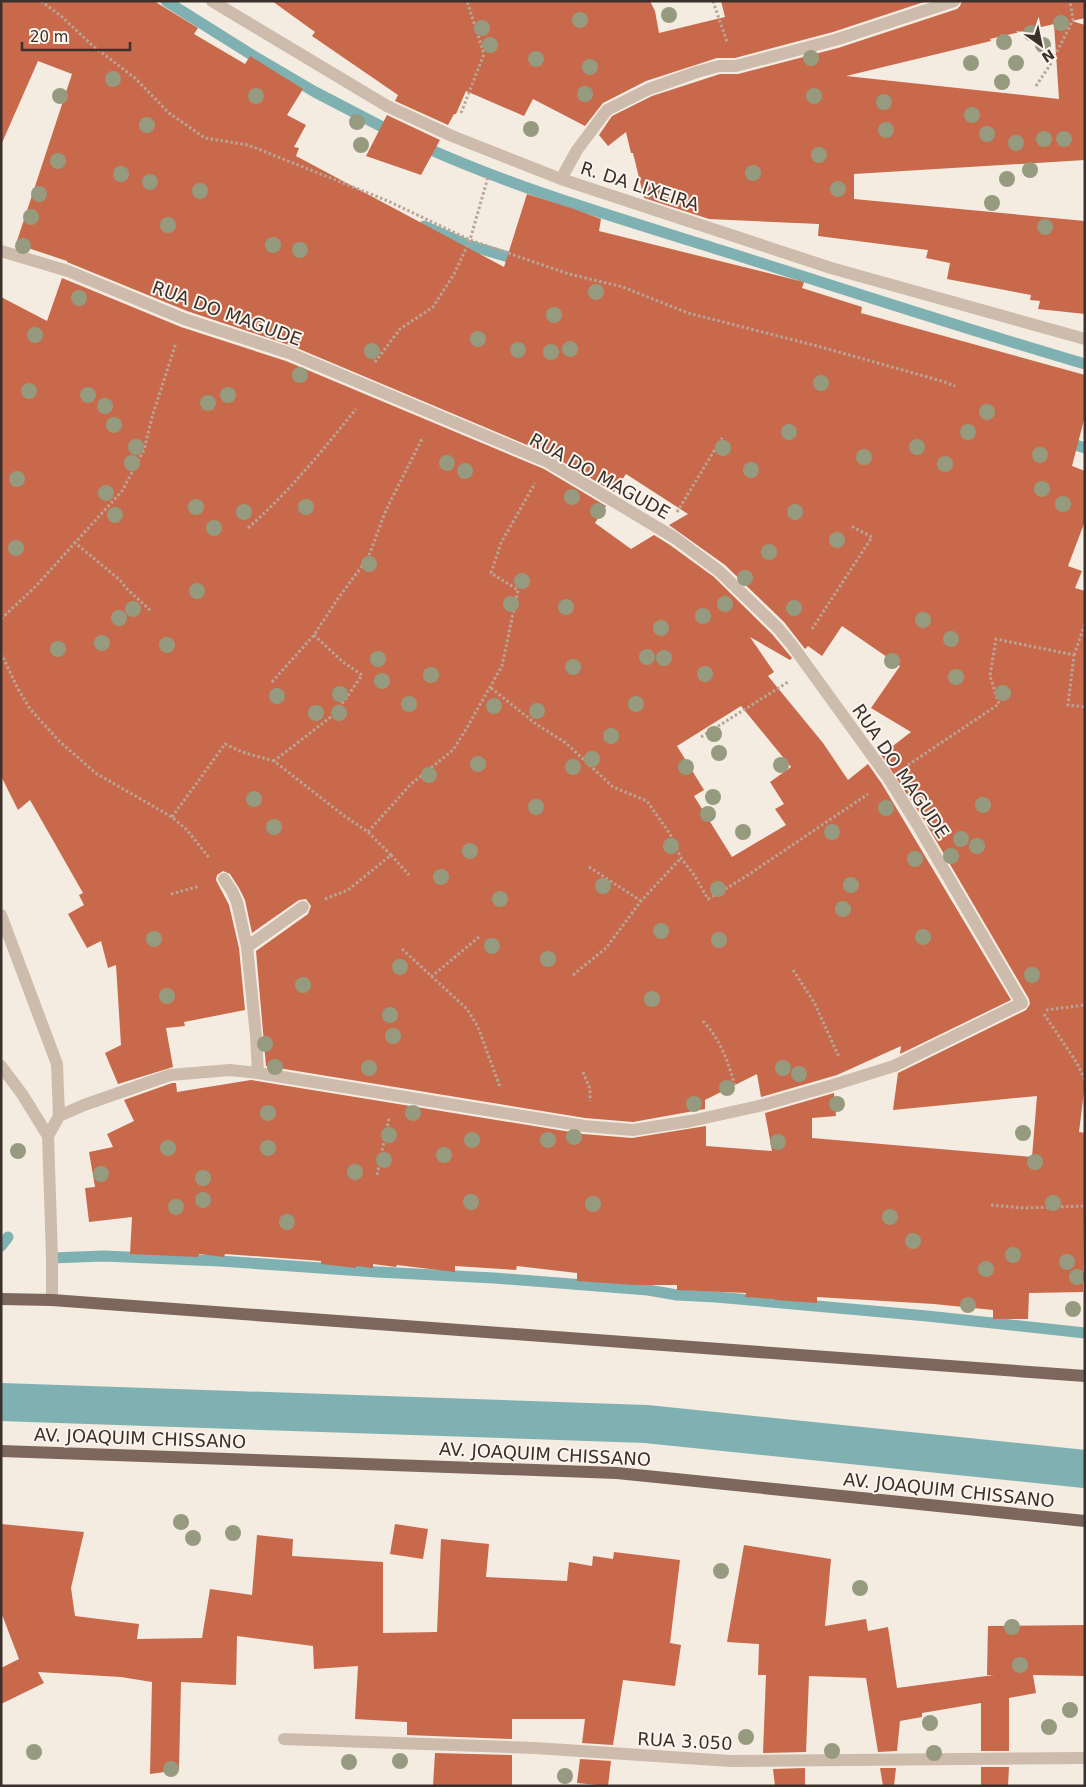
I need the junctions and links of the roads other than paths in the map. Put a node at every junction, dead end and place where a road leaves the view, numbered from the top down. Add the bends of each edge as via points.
1 (212, 1) edge
2 (954, 1) edge
3 (561, 179) junction
4 (1, 251) edge
5 (1085, 339) edge
6 (224, 879) road end
7 (303, 907) road end
8 (1, 915) edge
9 (247, 947) junction
10 (1, 1066) edge
11 (258, 1073) junction
12 (60, 1116) junction
13 (48, 1136) junction
14 (1, 1299) edge
15 (52, 1300) junction
16 (1085, 1376) edge
17 (1, 1451) edge
18 (1085, 1522) edge
19 (284, 1739) dead end
20 (1085, 1758) edge

1 - 3 street, R. DA LIXEIRA via 387,106 452,136
2 - 3 street via 835,40 736,66 719,66 648,89 607,110 577,150
3 - 5 street, R. DA LIXEIRA via 831,268
4 - 11 street, RUA DO MAGUDE via 68,272 184,319 289,353 548,462 665,531 719,572 778,628 810,668 889,778 1022,1003 894,1066 741,1110 633,1130 584,1126
6 - 9 street via 237,902
7 - 9 street
8 - 12 street via 57,1064
9 - 11 street
10 - 13 street
11 - 12 street via 230,1070 170,1075
12 - 13 street
13 - 15 street
14 - 15 main road
15 - 16 main road
17 - 18 main road, AV. JOAQUIM CHISSANO via 617,1473
19 - 20 street, RUA 3.050 via 516,1747 731,1761

